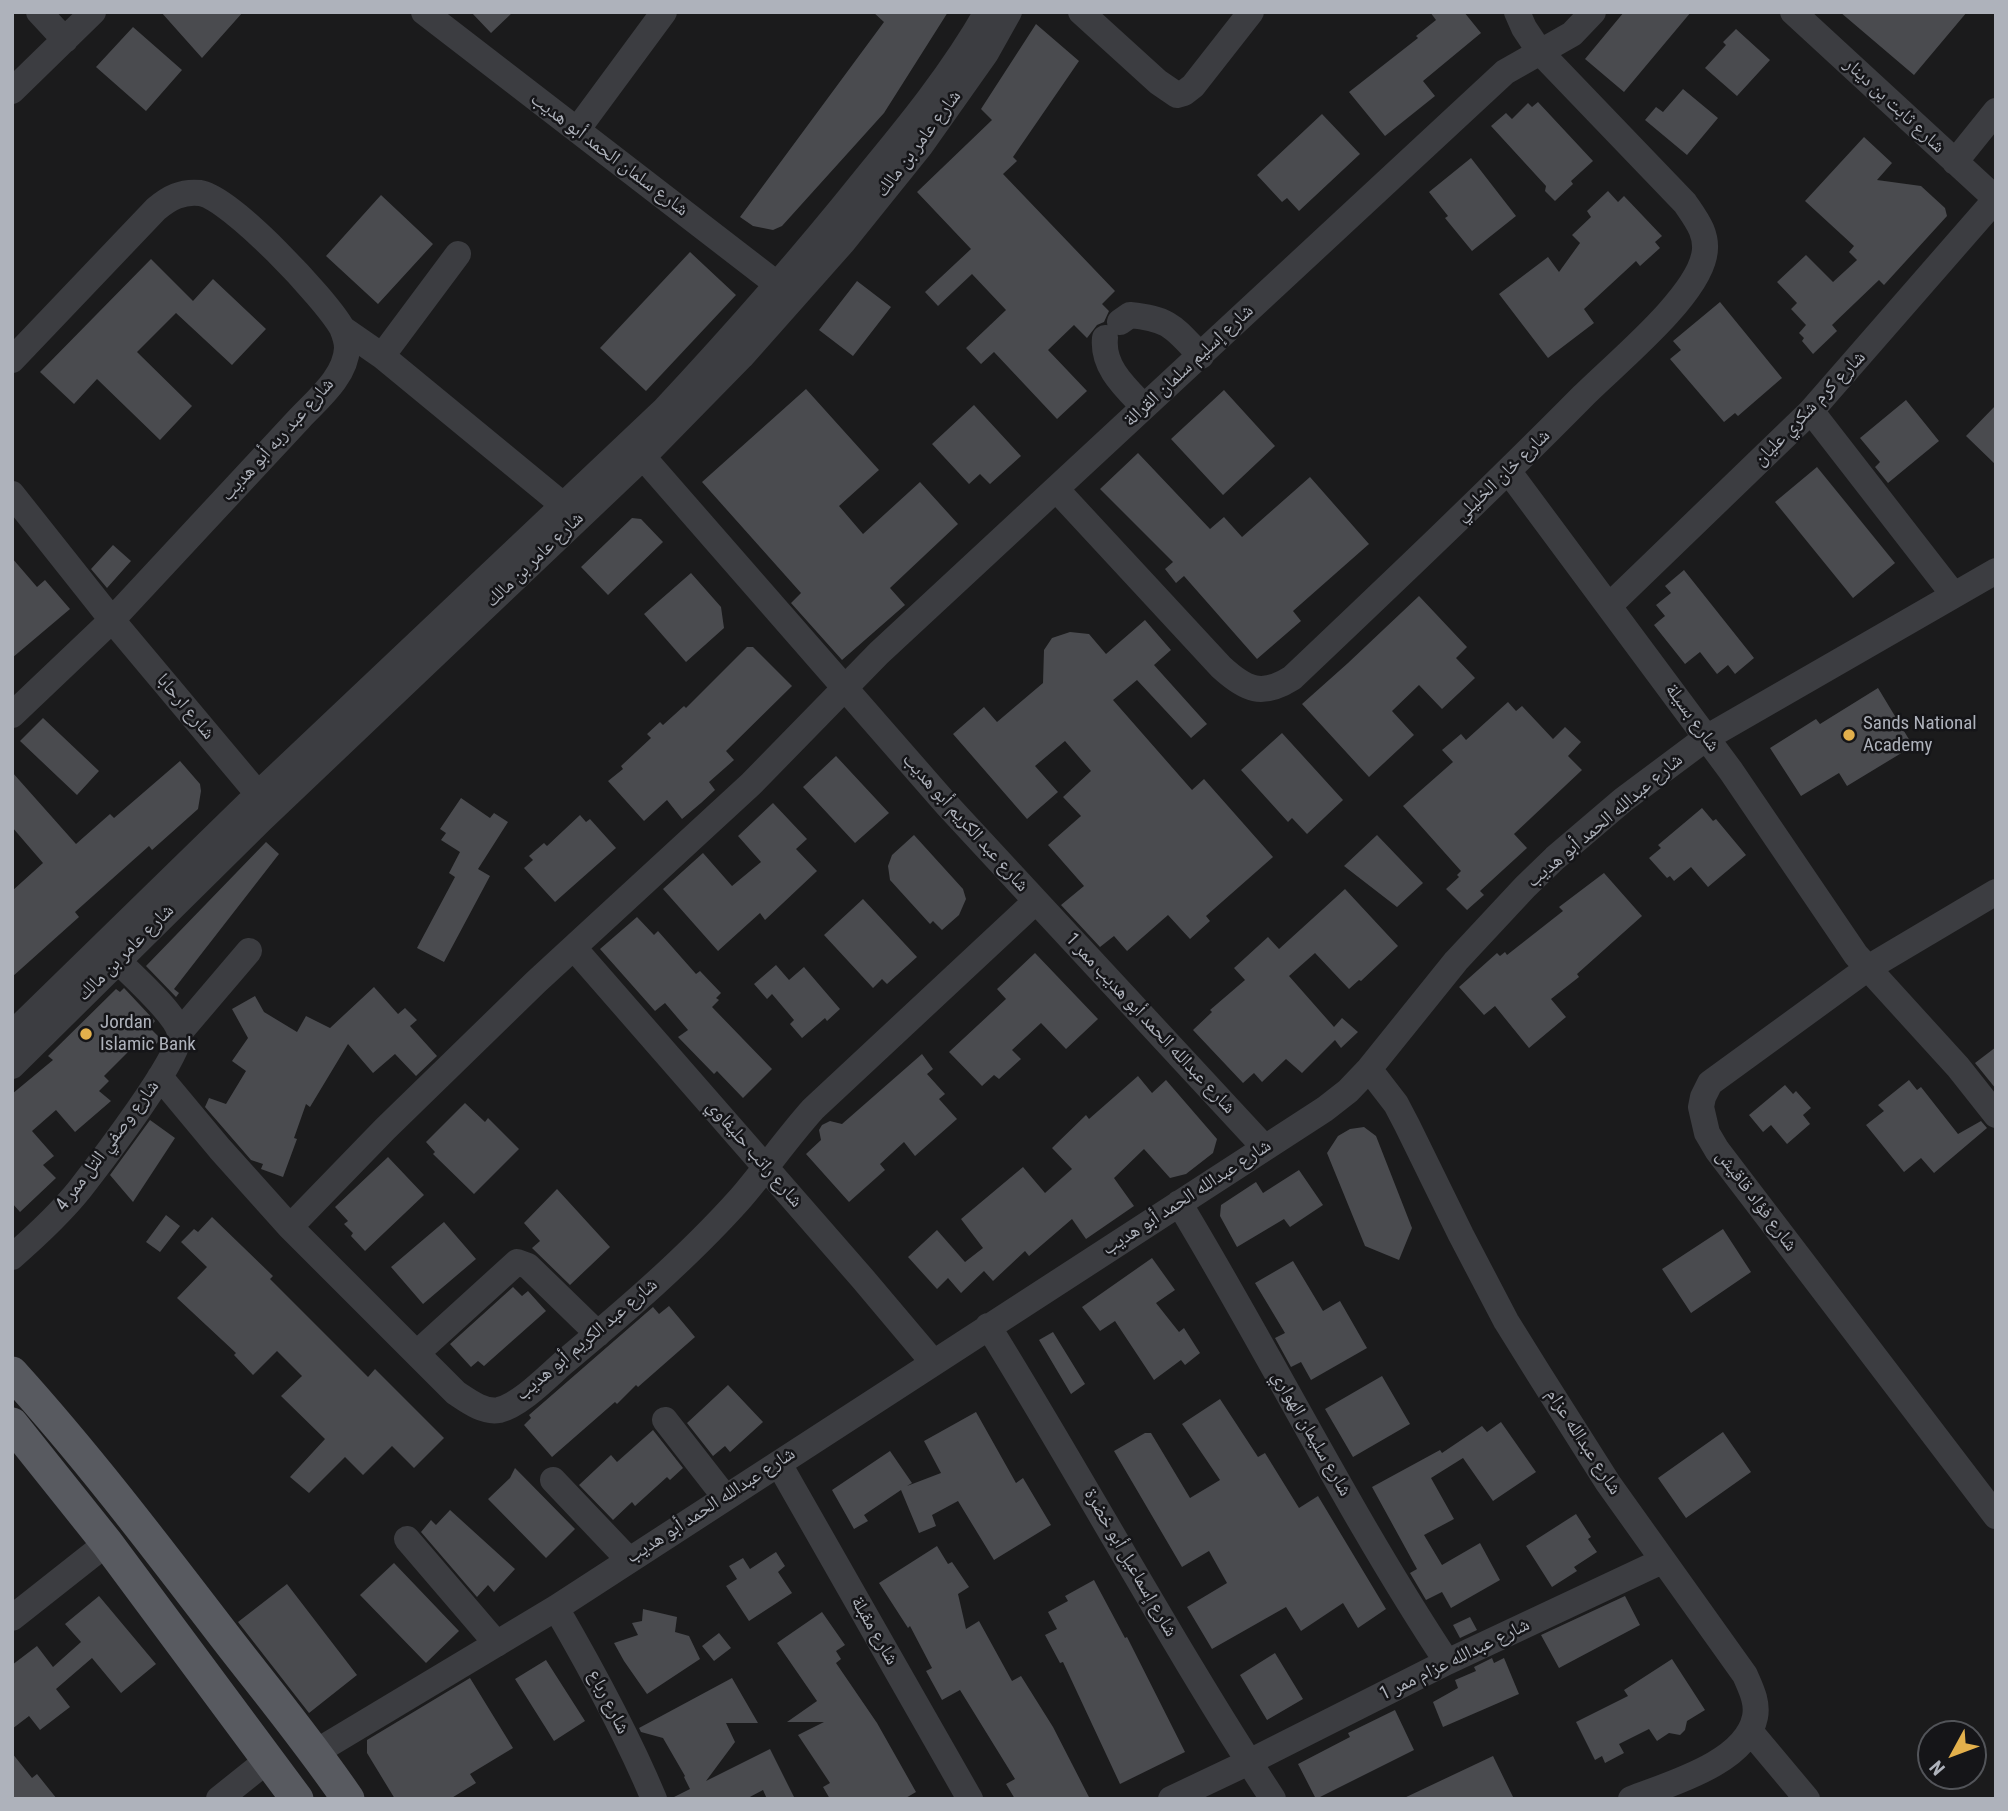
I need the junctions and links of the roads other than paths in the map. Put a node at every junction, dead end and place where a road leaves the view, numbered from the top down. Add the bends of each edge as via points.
1 (39, 12) edge
2 (93, 12) edge
3 (424, 12) edge
4 (664, 12) edge
5 (987, 12) edge
6 (1009, 12) edge
7 (1081, 12) edge
8 (1251, 12) edge
9 (1517, 12) edge
10 (1593, 12) edge
11 (1793, 12) edge
12 (65, 40) junction
13 (1540, 52) junction
14 (12, 91) edge
15 (1996, 111) edge
16 (578, 130) junction
17 (1955, 162) junction
18 (1996, 199) edge
19 (458, 254) dead end
20 (786, 290) junction
21 (343, 329) junction
22 (382, 356) junction
23 (1201, 356) junction
24 (12, 360) edge
25 (1144, 407) junction
26 (1811, 411) junction
27 (643, 457) junction
28 (1509, 472) junction
29 (1057, 490) junction
30 (12, 494) edge
31 (563, 505) junction
32 (1996, 571) edge
33 (1953, 594) junction
34 (1610, 605) junction
35 (112, 620) junction
36 (844, 688) junction
37 (12, 715) edge
38 (1706, 738) junction
39 (258, 794) junction
40 (1996, 892) edge
41 (1036, 901) junction
42 (574, 948) junction
43 (249, 951) dead end
44 (117, 960) junction
45 (1868, 968) junction
46 (180, 1032) junction
47 (12, 1034) edge
48 (12, 1066) edge
49 (1368, 1069) junction
50 (160, 1077) junction
51 (1996, 1115) edge
52 (1265, 1148) junction
53 (766, 1167) junction
54 (1179, 1203) junction
55 (290, 1227) junction
56 (12, 1257) edge
57 (988, 1326) junction
58 (598, 1334) junction
59 (417, 1353) junction
60 (933, 1362) junction
61 (12, 1373) edge
62 (665, 1420) dead end
63 (12, 1424) edge
64 (779, 1464) junction
65 (553, 1480) dead end
66 (726, 1497) junction
67 (1996, 1516) edge
68 (407, 1538) dead end
69 (107, 1543) junction
70 (628, 1559) junction
71 (1662, 1560) junction
72 (556, 1608) junction
73 (12, 1618) edge
74 (497, 1644) junction
75 (1447, 1662) junction
76 (1750, 1731) junction
77 (316, 1752) junction
78 (269, 1759) junction
79 (1249, 1762) junction
80 (219, 1799) edge
81 (297, 1799) edge
82 (348, 1799) edge
83 (654, 1799) edge
84 (970, 1799) edge
85 (1171, 1799) edge
86 (1273, 1799) edge
87 (1631, 1799) edge
88 (1807, 1799) edge

1 - 12 street
2 - 12 street
3 - 16 street, شارع سلمان الحمد أبو هديب
4 - 16 street
5 - 20 street, شارع عامر بن مالك via 920,110 815,241
6 - 20 street, شارع عامر بن مالك via 921,145 843,242
7 - 8 street via 1177,95 1194,86
9 - 13 street, شارع خان الخليلي
10 - 13 street, شارع إسليم سلمان القرالة via 1572,34
11 - 17 street, شارع ثابت بن دينار
12 - 14 street
13 - 23 street, شارع إسليم سلمان القرالة via 1499,78
13 - 28 street, شارع خان الخليلي via 1685,203 1706,241 1704,257 1684,293
15 - 17 street
16 - 20 street, شارع سلمان الحمد أبو هديب
17 - 18 street, شارع ثابت بن دينار
18 - 26 street, شارع كرم شكري عليان
19 - 22 street
20 - 27 street, شارع عامر بن مالك
20 - 31 street, شارع عامر بن مالك
21 - 22 street
21 - 24 street via 326,305 236,214 218,199 186,193 156,209
21 - 35 street, شارع عبد ربه أبو هديب via 347,347 342,367 327,389
22 - 31 street
23 - 25 street, شارع إسليم سلمان القرالة
23 - 25 street via 1168,323 1149,317 1130,315 1113,330 1104,352 1112,369
25 - 29 street, شارع إسليم سلمان القرالة
26 - 33 street
26 - 34 street, شارع كرم شكري عليان
27 - 36 street, شارع عبد الكريم أبو هديب
27 - 44 street, شارع عامر بن مالك
28 - 29 street, شارع خان الخليلي via 1292,678 1267,690 1236,681 1221,667
28 - 34 street, شارع بسيلة
29 - 36 street, شارع إسليم سلمان القرالة
30 - 35 street, شارع ارحابا
31 - 39 street, شارع عامر بن مالك
32 - 33 street, شارع عبدالله الحمد أبو هديب
33 - 38 street, شارع عبدالله الحمد أبو هديب
34 - 38 street, شارع بسيلة
35 - 37 street, شارع عبد ربه أبو هديب
35 - 39 street, شارع ارحابا
36 - 41 street, شارع عبد الكريم أبو هديب
36 - 42 street via 751,784
38 - 45 street, شارع بسيلة
38 - 49 street, شارع عبدالله الحمد أبو هديب via 1623,800 1525,887 1456,961
39 - 47 street, شارع عامر بن مالك
40 - 45 street, شارع فؤاد قاقيش
41 - 52 street, شارع عبدالله الحمد أبو هديب ممر 1
41 - 53 street, شارع عبد الكريم أبو هديب via 813,1109
42 - 53 street, شارع راتب حليفاوي
42 - 55 street
43 - 46 street, شارع وصفي التل ممر 4
44 - 46 street
44 - 48 street, شارع عامر بن مالك
45 - 51 street, شارع بسيلة
45 - 67 street, شارع فؤاد قاقيش via 1710,1083 1703,1097 1703,1121 1717,1150
46 - 50 street, شارع وصفي التل ممر 4 via 179,1043
49 - 52 street, شارع عبدالله الحمد أبو هديب via 1325,1109
49 - 71 street, شارع عبدالله عزام via 1408,1125 1506,1321
50 - 55 street, شارع عبد الكريم أبو هديب
50 - 56 street, شارع وصفي التل ممر 4 via 79,1190
52 - 54 street, شارع عبدالله الحمد أبو هديب
53 - 58 street, شارع عبد الكريم أبو هديب via 688,1252
53 - 60 street, شارع راتب حليفاوي
54 - 57 street, شارع عبدالله الحمد أبو هديب
54 - 75 street, شارع سليمان الهواري via 1411,1608
55 - 59 street, شارع عبد الكريم أبو هديب
57 - 60 street, شارع عبدالله الحمد أبو هديب
57 - 79 street, شارع إسماعيل أبو خضرة
58 - 59 street, شارع عبد الكريم أبو هديب via 509,1406 496,1411 456,1393
58 - 59 street via 528,1266 517,1262
60 - 64 street, شارع عبدالله الحمد أبو هديب
61 - 77 main road via 66,1433
62 - 66 street
63 - 69 main road
64 - 66 street, شارع عبدالله الحمد أبو هديب
64 - 84 street, شارع مقبلة
65 - 70 street
66 - 70 street, شارع عبدالله الحمد أبو هديب
68 - 74 street
69 - 73 street
69 - 78 main road
70 - 72 street, شارع عبدالله الحمد أبو هديب
71 - 75 street, شارع عبدالله عزام ممر 1
71 - 76 street, شارع عبدالله عزام via 1745,1675 1754,1698
72 - 74 street, شارع عبدالله الحمد أبو هديب
72 - 83 street, شارع رباع via 622,1727
74 - 77 street, شارع عبدالله الحمد أبو هديب
75 - 79 street, شارع عبدالله عزام ممر 1
76 - 87 street via 1726,1757
76 - 88 street
77 - 82 main road
78 - 80 street
78 - 81 main road
79 - 85 street, شارع عبدالله عزام ممر 1
79 - 86 street, شارع إسماعيل أبو خضرة

